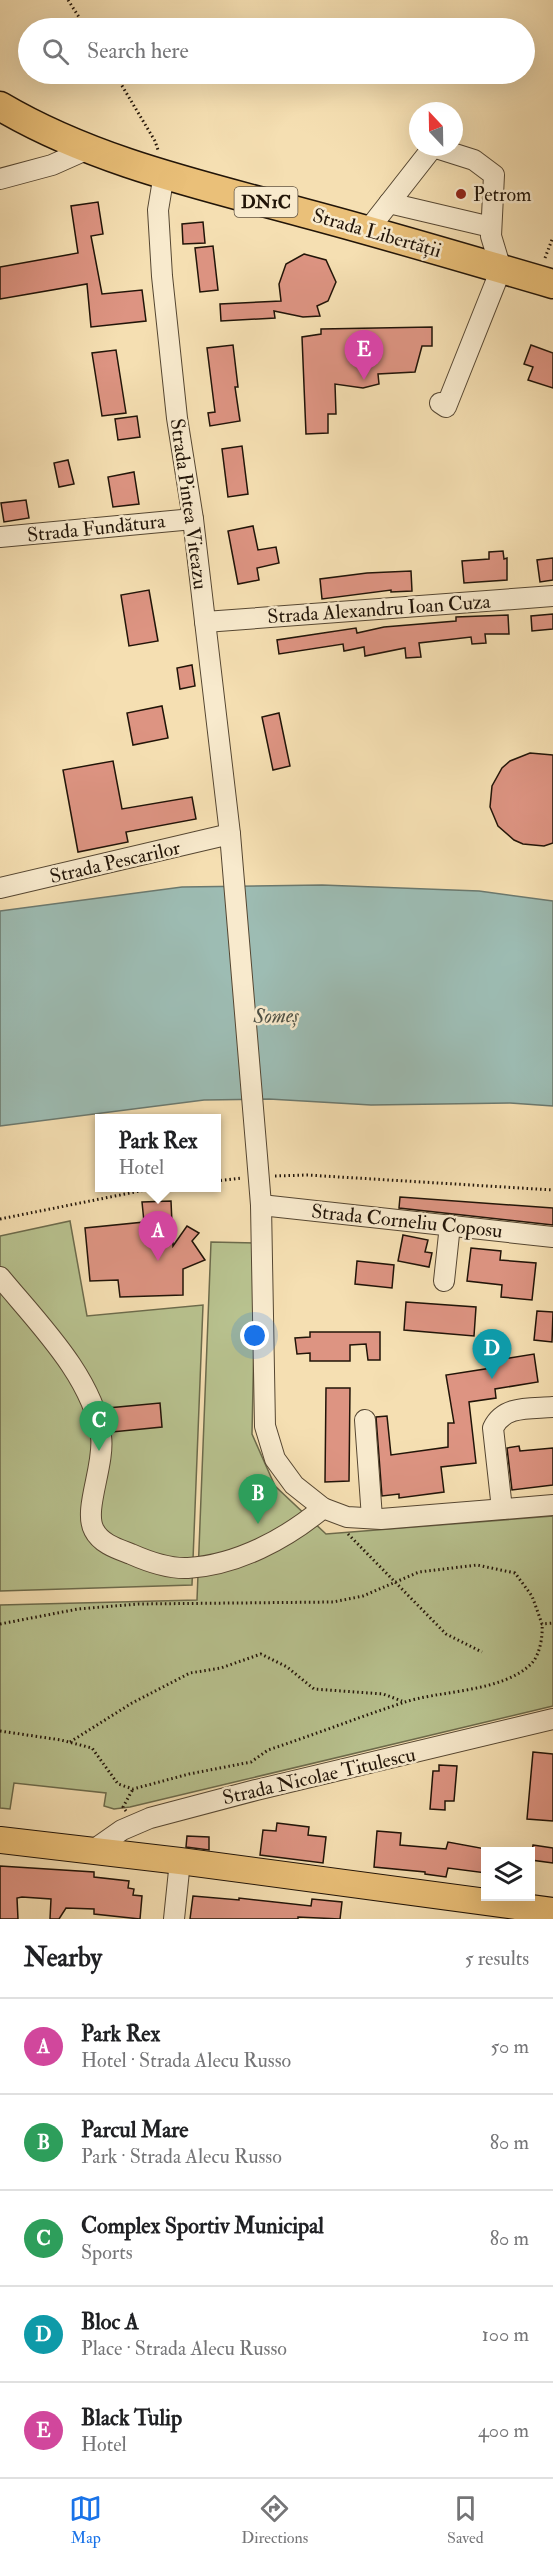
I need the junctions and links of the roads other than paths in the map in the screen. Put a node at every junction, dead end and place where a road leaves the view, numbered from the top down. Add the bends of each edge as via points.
1 (0, 106) edge
2 (88, 149) junction
3 (164, 174) junction
4 (0, 179) edge
5 (389, 203) junction
6 (492, 227) junction
7 (368, 230) junction
8 (501, 270) junction
9 (553, 284) edge
10 (443, 405) dead end
11 (192, 519) junction
12 (0, 537) edge
13 (553, 596) edge
14 (206, 622) junction
15 (231, 843) junction
16 (0, 888) edge
17 (261, 1205) junction
18 (450, 1225) junction
19 (553, 1238) edge
20 (0, 1277) edge
21 (444, 1281) dead end
22 (553, 1407) edge
23 (365, 1420) dead end
24 (553, 1504) edge
25 (327, 1509) junction
26 (502, 1509) junction
27 (372, 1518) junction
28 (553, 1719) edge
29 (0, 1840) edge
30 (92, 1851) junction
31 (180, 1861) junction
32 (553, 1911) edge
33 (174, 1919) edge

1 - 2 highway, Strada Libertății / DN1C
2 - 3 highway, Strada Libertății / DN1C
2 - 4 street via 52,165
3 - 7 highway, Strada Libertății / DN1C
3 - 11 street, Strada Pintea Viteazu via 158,210 162,276
5 - 6 street
5 - 6 street via 433,147 474,160 494,175
5 - 7 street
6 - 8 street via 491,237
7 - 8 highway, Strada Libertății / DN1C
8 - 9 highway, Strada Libertății / DN1C
8 - 10 street via 477,317
11 - 12 street, Strada Fundătura
11 - 14 street, Strada Pintea Viteazu
13 - 14 street, Strada Alexandru Ioan Cuza
14 - 15 street, Strada Pintea Viteazu
15 - 16 street, Strada Pescarilor
15 - 17 street, Strada Pintea Viteazu
17 - 18 street, Strada Corneliu Coposu
17 - 25 street, Strada Pintea Viteazu via 265,1426 275,1459 294,1485
18 - 19 street, Strada Corneliu Coposu
18 - 21 street
20 - 25 street via 72,1366 96,1414 102,1461 90,1518 102,1540 142,1559 187,1568 247,1554
22 - 26 street via 510,1410 498,1416 493,1428
23 - 27 street
24 - 26 street
25 - 27 street via 346,1517
26 - 27 street
28 - 30 street, Strada Nicolae Titulescu via 150,1818 122,1830
29 - 30 main road
30 - 31 main road
31 - 32 main road
31 - 33 street

